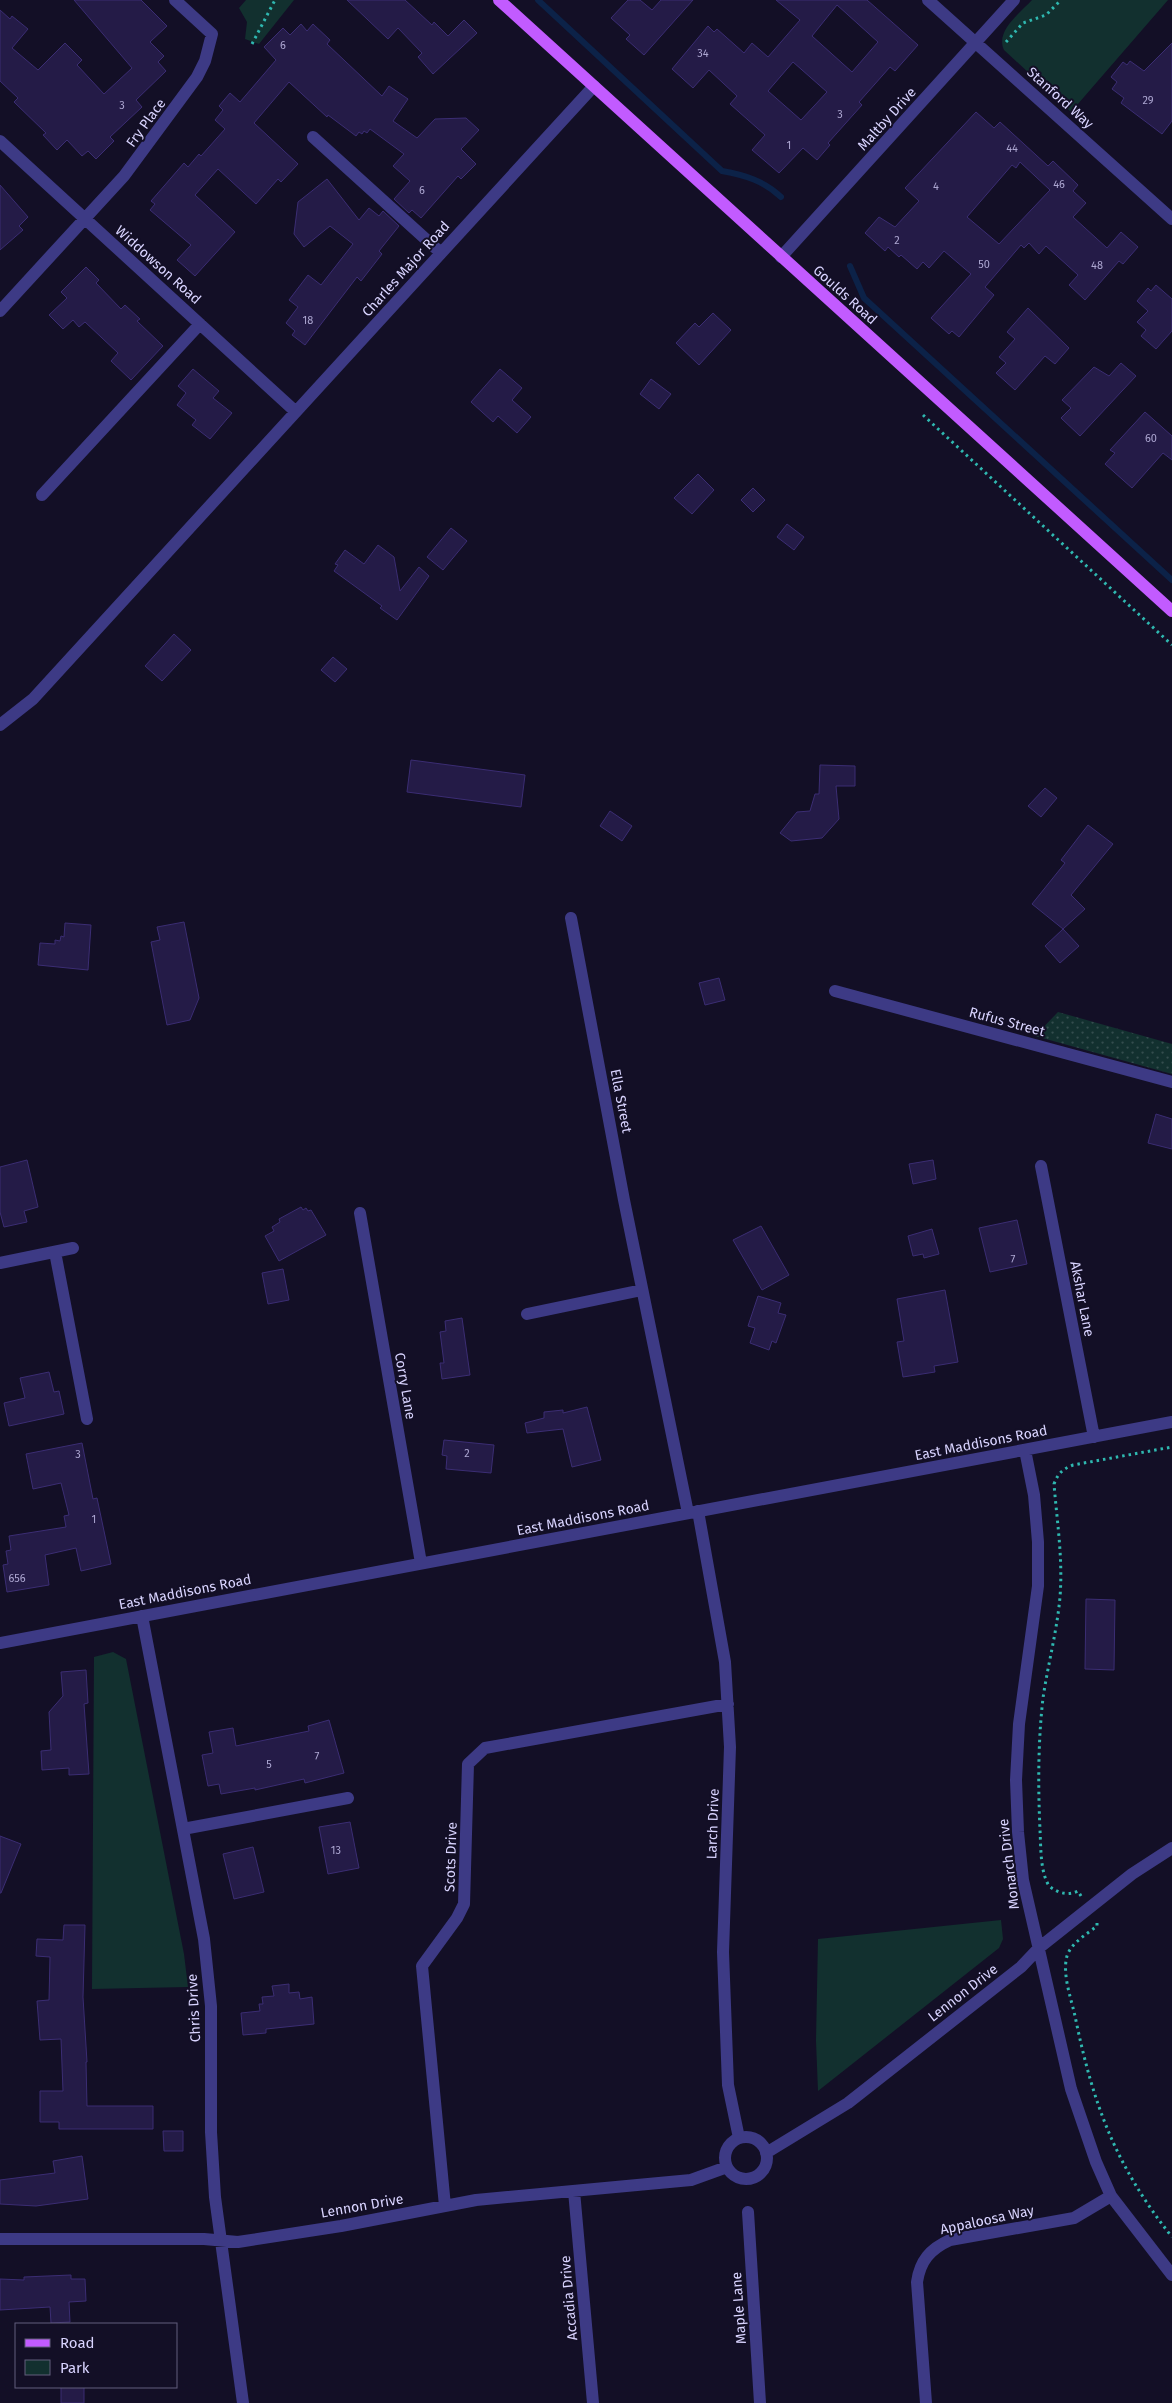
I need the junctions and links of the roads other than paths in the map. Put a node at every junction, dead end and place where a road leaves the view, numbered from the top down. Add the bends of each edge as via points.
1 (175, 0) edge
2 (499, 0) edge
3 (928, 0) edge
4 (1014, 0) edge
5 (975, 43) junction
6 (594, 86) junction
7 (313, 137) dead end
8 (0, 141) edge
9 (1172, 218) edge
10 (85, 219) junction
11 (441, 253) junction
12 (781, 258) junction
13 (0, 311) edge
14 (200, 324) junction
15 (296, 412) junction
16 (42, 494) dead end
17 (1172, 611) edge
18 (0, 725) edge
19 (570, 918) dead end
20 (835, 991) dead end
21 (1172, 1082) edge
22 (1041, 1166) dead end
23 (360, 1213) dead end
24 (73, 1248) dead end
25 (54, 1252) junction
26 (0, 1263) edge
27 (642, 1290) junction
28 (527, 1314) dead end
29 (87, 1419) dead end
30 (1172, 1422) edge
31 (1094, 1437) junction
32 (1025, 1450) junction
33 (693, 1512) junction
34 (420, 1564) junction
35 (142, 1616) junction
36 (0, 1642) edge
37 (728, 1704) junction
38 (348, 1798) dead end
39 (183, 1829) junction
40 (1172, 1848) edge
41 (1040, 1947) junction
42 (739, 2138) junction
43 (766, 2153) junction
44 (727, 2167) junction
45 (574, 2191) junction
46 (1111, 2196) junction
47 (444, 2206) junction
48 (748, 2212) dead end
49 (0, 2239) edge
50 (220, 2240) junction
51 (1172, 2275) edge
52 (243, 2403) edge
53 (593, 2403) edge
54 (760, 2403) edge
55 (926, 2403) edge

1 - 10 street, Fry Place via 212,34 205,61 184,96 124,176
2 - 6 main road, Goulds Road
3 - 5 street, Stanford Way
4 - 5 street, Maltby Drive
5 - 9 street, Stanford Way
5 - 12 street, Maltby Drive
6 - 11 street, Charles Major Road
6 - 12 main road, Goulds Road
7 - 11 street
8 - 10 street, Widdowson Road
10 - 13 street, Fry Place
10 - 14 street, Widdowson Road
11 - 15 street, Charles Major Road
12 - 17 main road, Goulds Road
14 - 15 street, Widdowson Road
14 - 16 street
15 - 18 street, Charles Major Road via 33,699
19 - 27 street, Ella Street
20 - 21 street, Rufus Street
22 - 31 street, Akshar Lane
23 - 34 street, Corry Lane
24 - 25 street
25 - 26 street
25 - 29 street
27 - 28 street
27 - 33 street, Ella Street
30 - 31 street, East Maddisons Road
31 - 32 street, East Maddisons Road
32 - 33 street, East Maddisons Road
32 - 41 street, Monarch Drive via 1034,1495 1038,1586 1019,1724 1017,1788 1023,1880
33 - 34 street, East Maddisons Road
33 - 37 street, Larch Drive via 725,1662
34 - 35 street, East Maddisons Road
35 - 36 street, East Maddisons Road
35 - 39 street, Chris Drive
37 - 42 street, Larch Drive via 730,1747 724,1952 728,2085
37 - 47 street, Scots Drive via 485,1748 468,1764 464,1904 422,1966
38 - 39 street
39 - 50 street, Chris Drive via 209,1974 211,2132
40 - 41 street, Lennon Drive via 1132,1874
41 - 43 street, Lennon Drive via 1021,1967 848,2103
41 - 46 street, Monarch Drive via 1071,2089
42 - 43 street via 756,2140
42 - 44 street via 727,2150
43 - 44 street via 763,2170 757,2176 748,2179 732,2174
44 - 45 street, Lennon Drive via 691,2180
45 - 47 street, Lennon Drive
45 - 53 street, Accadia Drive
46 - 51 street, Monarch Drive
46 - 55 street, Appaloosa Way via 1074,2218 950,2240 927,2256 919,2268 917,2282
47 - 50 street, Lennon Drive via 238,2242
48 - 54 street, Maple Lane
49 - 50 street, Lennon Drive
50 - 52 street, Chris Drive

